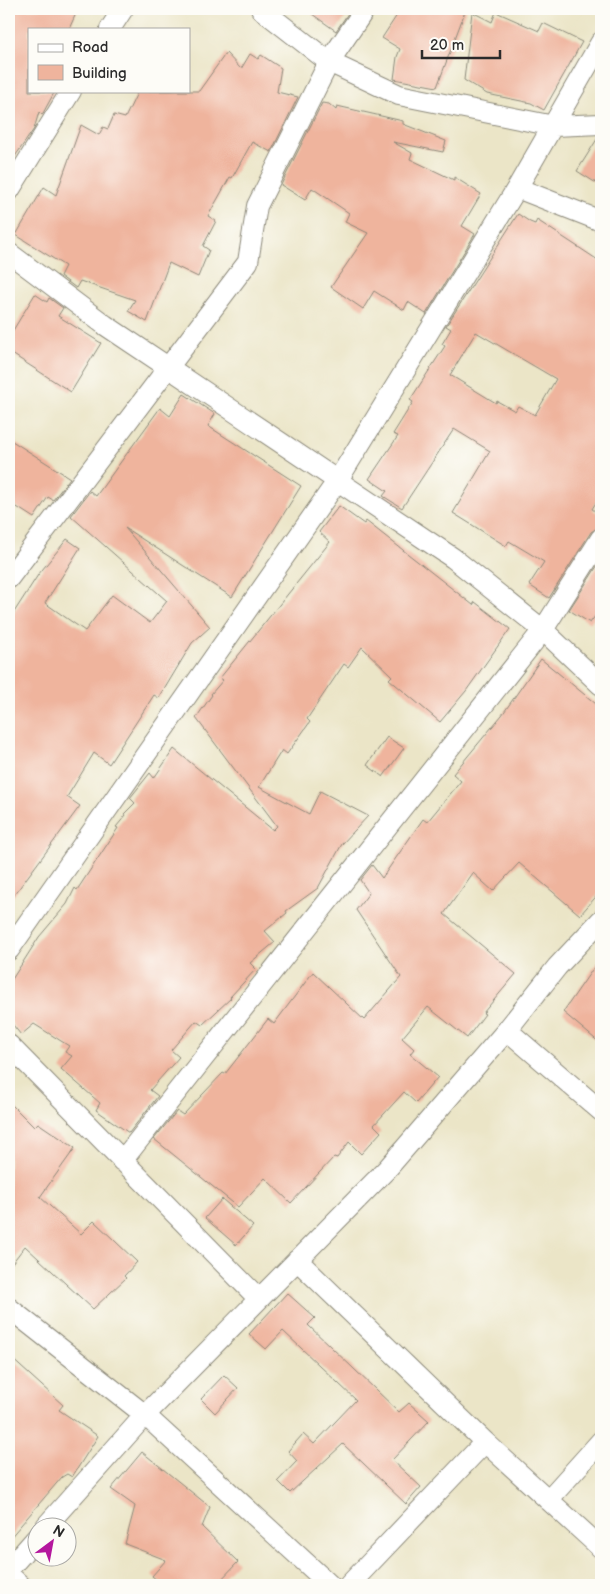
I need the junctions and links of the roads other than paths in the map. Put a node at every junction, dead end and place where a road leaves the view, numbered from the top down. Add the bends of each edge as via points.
1 (123, 9) edge
2 (261, 9) edge
3 (365, 9) edge
4 (111, 28) edge
5 (601, 42) edge
6 (329, 62) junction
7 (70, 92) edge
8 (601, 124) edge
9 (554, 126) junction
10 (517, 188) junction
11 (9, 191) edge
12 (601, 221) edge
13 (9, 253) edge
14 (168, 366) junction
15 (338, 480) junction
16 (601, 538) edge
17 (9, 578) edge
18 (543, 630) junction
19 (601, 685) edge
20 (601, 920) edge
21 (9, 950) edge
22 (507, 1030) junction
23 (9, 1045) edge
24 (601, 1111) edge
25 (122, 1161) junction
26 (297, 1260) junction
27 (258, 1298) junction
28 (9, 1308) edge
29 (145, 1415) junction
30 (601, 1441) edge
31 (485, 1442) junction
32 (548, 1500) junction
33 (55, 1516) edge
34 (28, 1547) edge
35 (601, 1548) edge
36 (9, 1569) edge
37 (9, 1574) edge
38 (20, 1585) edge
39 (330, 1585) edge
40 (349, 1585) edge

1 - 4 street
2 - 6 street
3 - 6 street
5 - 9 street
6 - 9 street via 399,95
6 - 14 street via 257,206 248,262
7 - 11 street
8 - 9 street
9 - 10 street
10 - 12 street
10 - 15 street
13 - 14 street
14 - 15 street
14 - 17 street
15 - 18 street via 452,558
15 - 21 street
16 - 18 street
18 - 19 street
18 - 25 street
20 - 22 street
22 - 24 street
22 - 26 street via 387,1169
23 - 25 street
25 - 27 street
26 - 27 street
26 - 31 street
27 - 29 street
28 - 29 street
29 - 33 street
29 - 39 street
30 - 32 street
31 - 32 street
31 - 40 street
32 - 35 street
34 - 36 street
37 - 38 street

